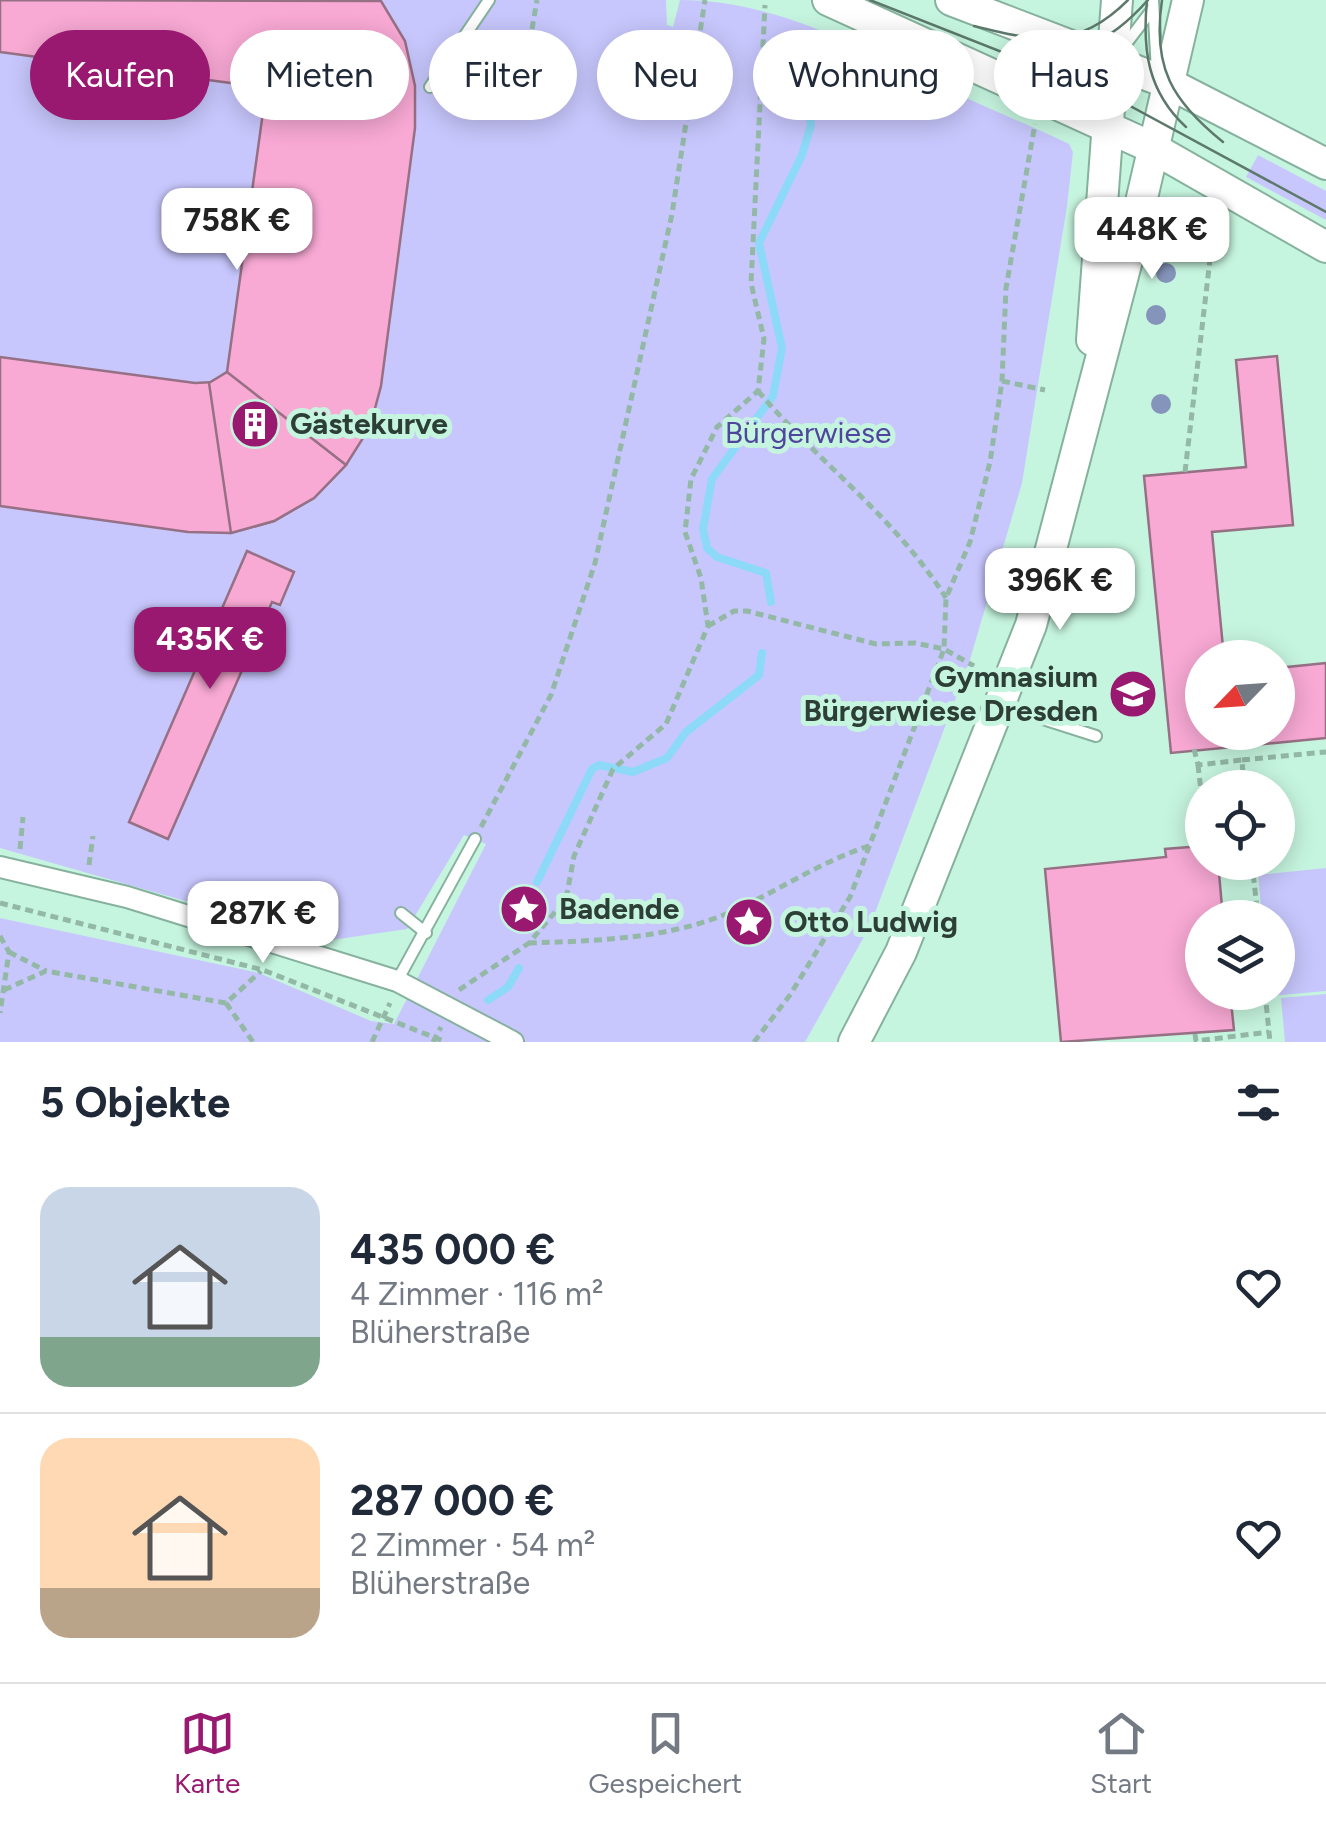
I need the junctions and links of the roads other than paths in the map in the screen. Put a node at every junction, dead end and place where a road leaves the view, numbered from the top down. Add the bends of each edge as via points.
1 (490, 0) edge
2 (828, 0) edge
3 (951, 0) edge
4 (1117, 0) edge
5 (1188, 0) edge
6 (1152, 5) edge
7 (469, 30) edge
8 (1027, 30) edge
9 (1114, 30) edge
10 (1134, 30) edge
11 (1144, 79) edge
12 (1163, 88) junction
13 (1106, 120) edge
14 (1105, 127) junction
15 (1152, 146) junction
16 (1326, 164) edge
17 (1326, 247) edge
18 (1088, 403) junction
19 (1001, 706) junction
20 (1096, 736) dead end
21 (475, 839) road end
22 (0, 867) edge
23 (401, 913) dead end
24 (426, 933) junction
25 (396, 981) junction
26 (514, 1042) edge
27 (854, 1042) edge

1 - 7 lane
2 - 14 main road
3 - 8 main road
4 - 9 main road
5 - 12 main road
6 - 10 lane
6 - 12 lane
11 - 12 main road
12 - 15 main road
12 - 16 main road
13 - 14 main road
14 - 15 main road
14 - 18 main road
15 - 17 main road
15 - 18 main road
18 - 19 main road via 1056,539
19 - 20 lane
19 - 27 main road via 900,952
21 - 24 lane
22 - 25 street
23 - 24 lane
24 - 25 lane
25 - 26 street

